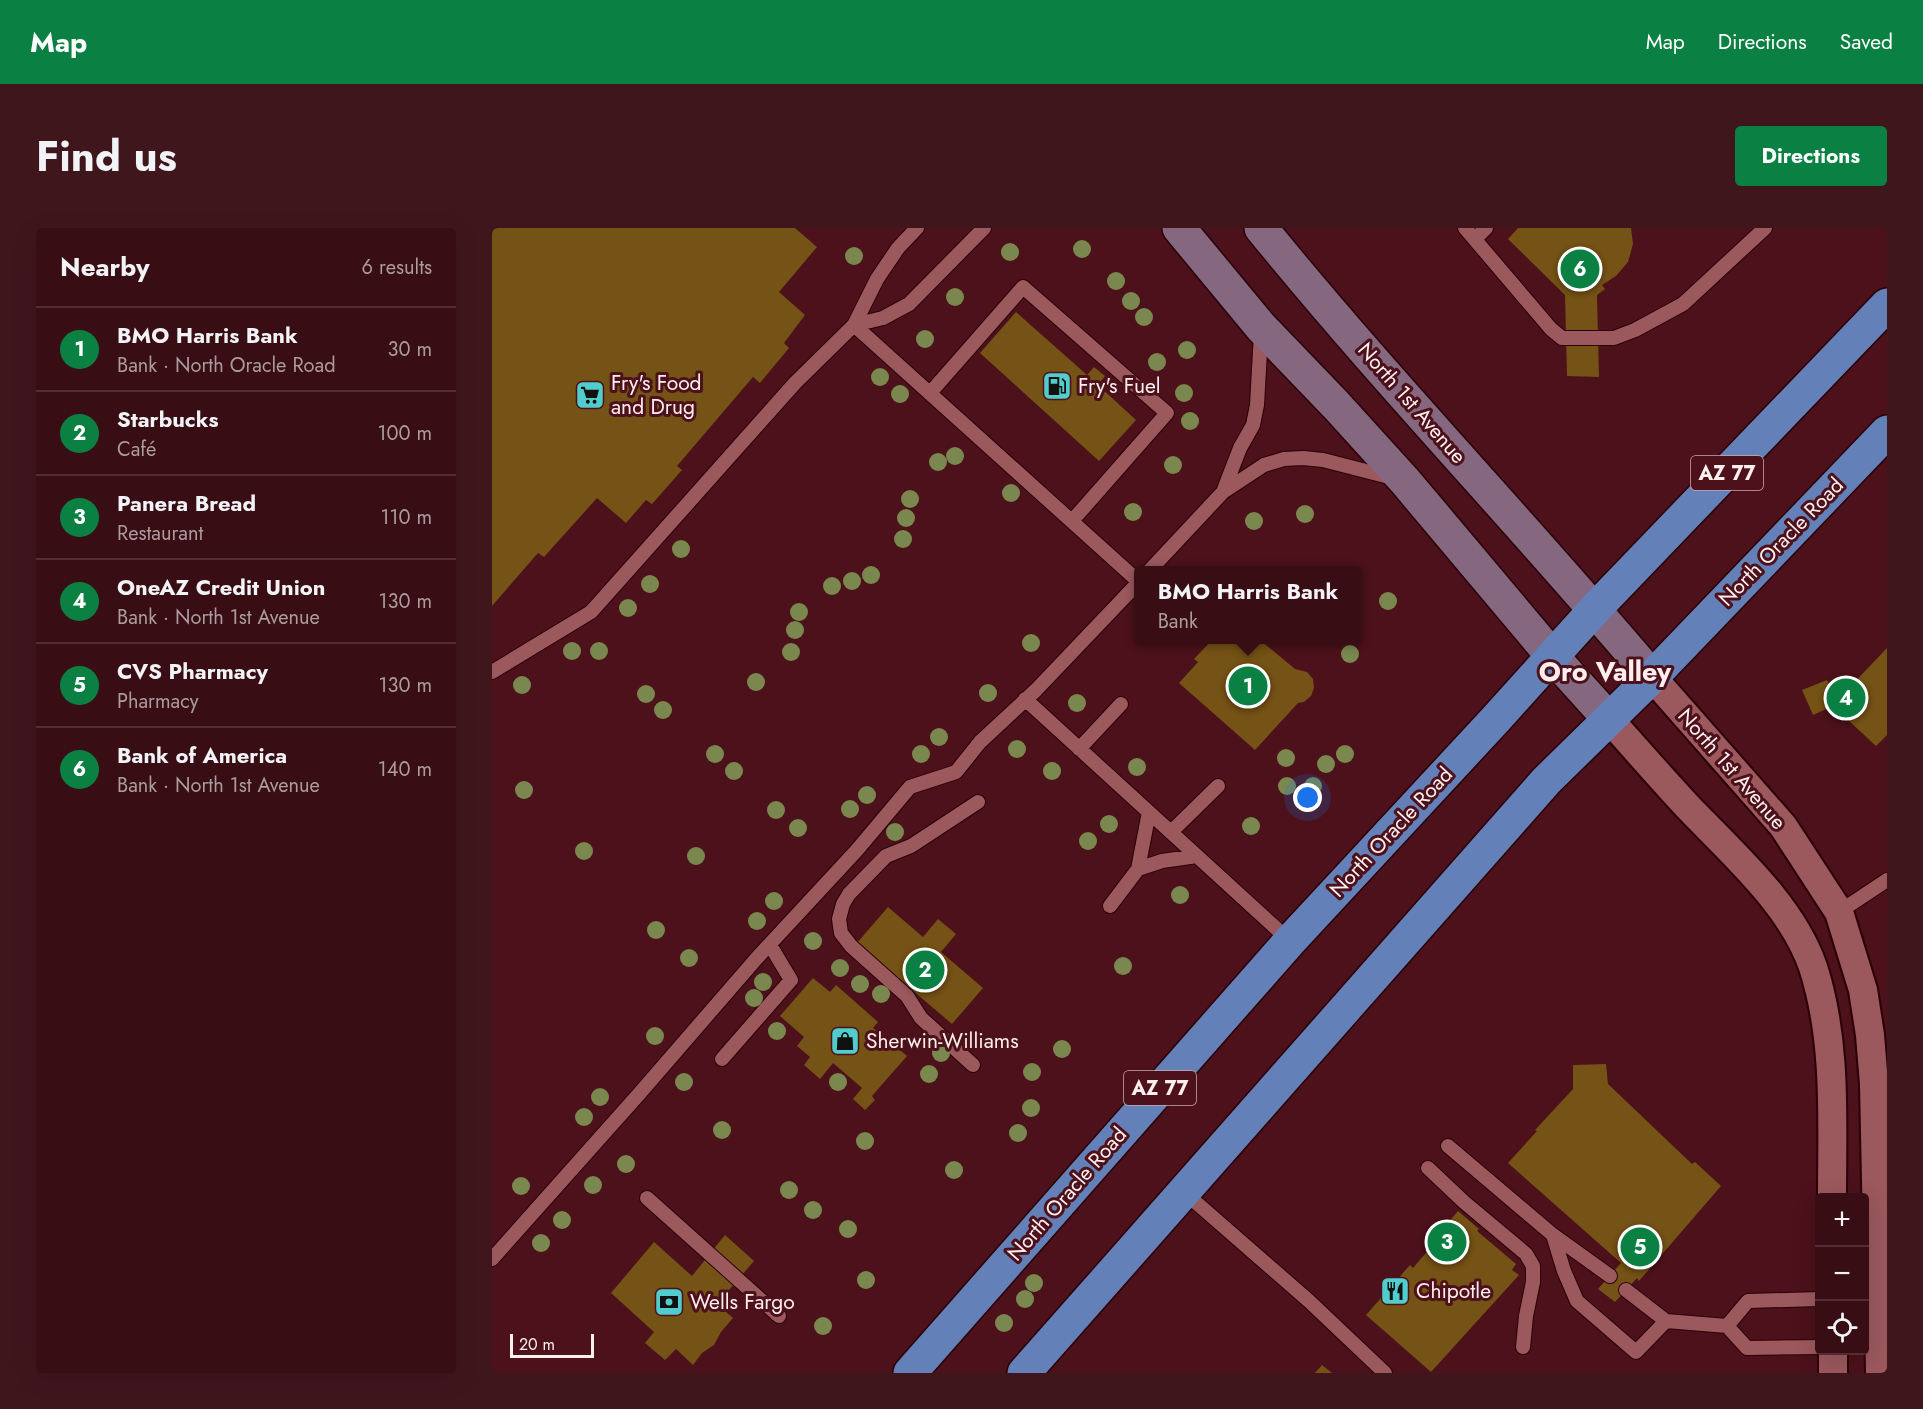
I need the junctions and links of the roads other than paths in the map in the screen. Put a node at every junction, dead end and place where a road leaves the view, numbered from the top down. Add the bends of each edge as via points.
1 (917, 228) edge
2 (984, 228) edge
3 (1179, 228) edge
4 (1261, 228) edge
5 (1465, 228) edge
6 (1486, 228) edge
7 (1760, 233) edge
8 (1475, 240) junction
9 (1887, 305) edge
10 (854, 325) junction
11 (1261, 327) junction
12 (930, 393) junction
13 (1887, 432) edge
14 (1405, 481) junction
15 (1223, 492) junction
16 (1072, 521) junction
17 (1154, 566) edge
18 (1134, 578) edge
19 (1134, 586) edge
20 (1595, 609) junction
21 (1553, 657) junction
22 (492, 672) edge
23 (1652, 677) junction
24 (1025, 699) junction
25 (1121, 704) dead end
26 (1609, 718) junction
27 (1079, 749) junction
28 (1218, 786) dead end
29 (978, 802) dead end
30 (1149, 812) junction
31 (1172, 832) junction
32 (1197, 856) junction
33 (1138, 869) junction
34 (1887, 880) edge
35 (1110, 906) dead end
36 (1839, 912) junction
37 (1798, 934) junction
38 (1290, 941) junction
39 (770, 945) junction
40 (722, 1059) dead end
41 (973, 1065) dead end
42 (1448, 1146) dead end
43 (1428, 1168) dead end
44 (1184, 1192) junction
45 (1833, 1193) edge
46 (647, 1198) dead end
47 (1553, 1235) junction
48 (492, 1259) edge
49 (1610, 1276) dead end
50 (1626, 1290) dead end
51 (1877, 1297) edge
52 (1815, 1299) edge
53 (779, 1316) dead end
54 (1666, 1322) junction
55 (1727, 1326) junction
56 (1523, 1347) dead end
57 (1815, 1347) edge
58 (1878, 1353) edge
59 (1833, 1355) edge
60 (910, 1373) edge
61 (1024, 1373) edge
62 (1384, 1373) edge
63 (1833, 1373) edge

1 - 10 lane via 877,279
2 - 10 lane via 909,304 883,318
3 - 11 main road
4 - 20 main road, North 1st Avenue
5 - 8 lane
6 - 8 lane
7 - 8 lane via 1683,304 1614,338 1562,338
9 - 20 highway, North Oracle Road / AZ 77
10 - 12 lane
10 - 22 lane via 795,383 591,612
11 - 14 main road
11 - 15 lane via 1253,425
12 - 16 lane
12 - 16 lane via 1023,287 1167,413
13 - 23 highway, North Oracle Road
14 - 15 lane via 1323,460 1284,459 1264,465
14 - 21 main road
15 - 17 lane
16 - 18 lane
19 - 24 lane
20 - 21 highway, North Oracle Road / AZ 77
20 - 23 main road, North 1st Avenue
21 - 26 main road
21 - 38 highway, North Oracle Road / AZ 77
23 - 26 highway, North Oracle Road
23 - 36 street, North 1st Avenue via 1783,826
24 - 27 lane
24 - 39 lane via 980,742 956,772 910,787
25 - 27 lane
26 - 37 street via 1755,877
26 - 44 highway, North Oracle Road via 1538,790
27 - 30 lane
28 - 31 lane
29 - 41 lane via 911,846 886,856 849,894 840,919 841,933 851,946 907,996 921,1018
30 - 31 lane
30 - 33 lane
31 - 32 lane
32 - 33 lane
32 - 38 lane
33 - 35 lane
34 - 36 lane
36 - 37 street
36 - 51 street, North 1st Avenue via 1863,990 1870,1035
37 - 45 street via 1812,966 1828,1037
38 - 60 highway, North Oracle Road / AZ 77
39 - 40 lane via 791,980
39 - 48 lane
42 - 47 lane
43 - 56 lane via 1526,1254 1533,1266
44 - 61 highway, North Oracle Road
44 - 62 lane
46 - 53 lane
47 - 49 lane
47 - 54 lane via 1577,1301 1636,1352
50 - 54 lane
51 - 58 street, North 1st Avenue
52 - 55 lane via 1748,1301
54 - 55 lane
55 - 57 lane via 1747,1348
59 - 63 street

